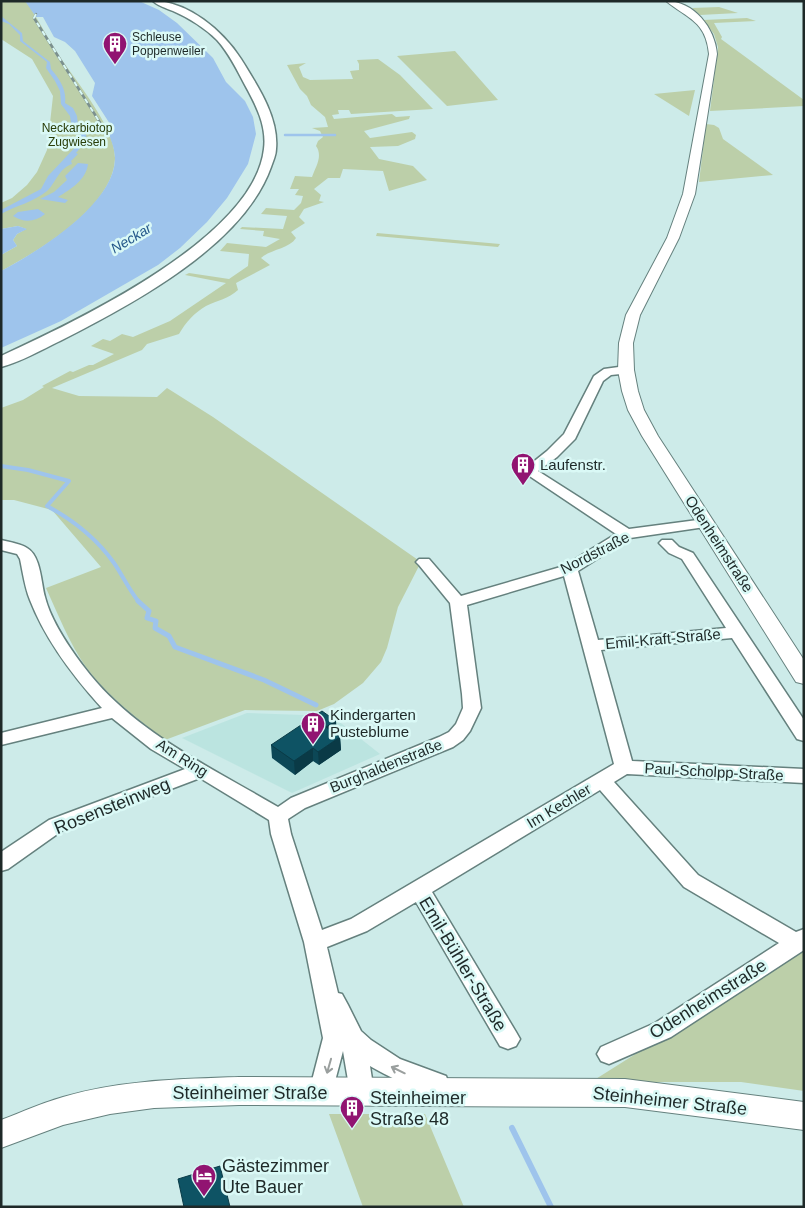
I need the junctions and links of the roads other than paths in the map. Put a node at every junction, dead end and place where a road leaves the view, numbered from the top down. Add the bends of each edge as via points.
1 (158, 1) edge
2 (670, 1) edge
3 (1, 362) edge
4 (626, 370) junction
5 (705, 522) junction
6 (626, 534) junction
7 (667, 543) dead end
8 (1, 545) edge
9 (424, 562) dead end
10 (570, 569) junction
11 (458, 602) junction
12 (736, 632) junction
13 (591, 646) junction
14 (804, 677) edge
15 (115, 711) junction
16 (804, 735) edge
17 (1, 739) edge
18 (624, 768) junction
19 (201, 770) junction
20 (804, 776) edge
21 (602, 780) junction
22 (278, 816) junction
23 (1, 863) edge
24 (419, 889) junction
25 (800, 941) edge
26 (315, 942) junction
27 (327, 988) junction
28 (352, 1038) junction
29 (508, 1039) dead end
30 (608, 1054) dead end
31 (321, 1092) junction
32 (362, 1092) junction
33 (460, 1092) junction
34 (804, 1116) edge
35 (1, 1134) edge

1 - 3 main road via 205,26 227,45 267,120 271,136 266,171 232,220 167,274 64,332
2 - 4 street, Odenheimstraße via 706,27 712,40 713,54 689,194 673,238 634,315 626,343
4 - 5 street, Odenheimstraße via 636,410
4 - 6 street via 608,372 598,379 570,436 529,471
5 - 6 street, Nordstraße
5 - 14 street, Odenheimstraße
6 - 10 street, Nordstraße
7 - 12 street via 688,556
8 - 15 street, Am Ring via 22,551 28,559 37,599 51,628 78,671
9 - 11 street
10 - 11 street, Nordstraße
10 - 13 street
11 - 22 street, Burghaldenstraße via 472,708 460,731 446,742 298,803
12 - 13 street, Emil-Kraft-Straße
12 - 16 street
13 - 18 street
15 - 17 street
15 - 19 street, Am Ring via 158,744
18 - 20 street, Paul-Scholpp-Straße
18 - 21 street, Im Kechler
19 - 22 street, Am Ring
19 - 23 street, Rosensteinweg via 56,825
21 - 24 street, Im Kechler
21 - 25 street via 691,881
22 - 26 street
24 - 26 street, Im Kechler via 359,924
24 - 29 street, Emil-Bühler-Straße
25 - 30 street, Odenheimstraße via 670,1026
26 - 27 street
27 - 28 street
27 -> 31 street via 335,1038
28 - 32 street via 360,1066
33 -> 28 street via 401,1072 378,1060
31 - 32 street, Steinheimer Straße
31 - 35 street, Steinheimer Straße via 154,1094 63,1111
32 - 33 street, Steinheimer Straße
33 - 34 street, Steinheimer Straße via 625,1093

